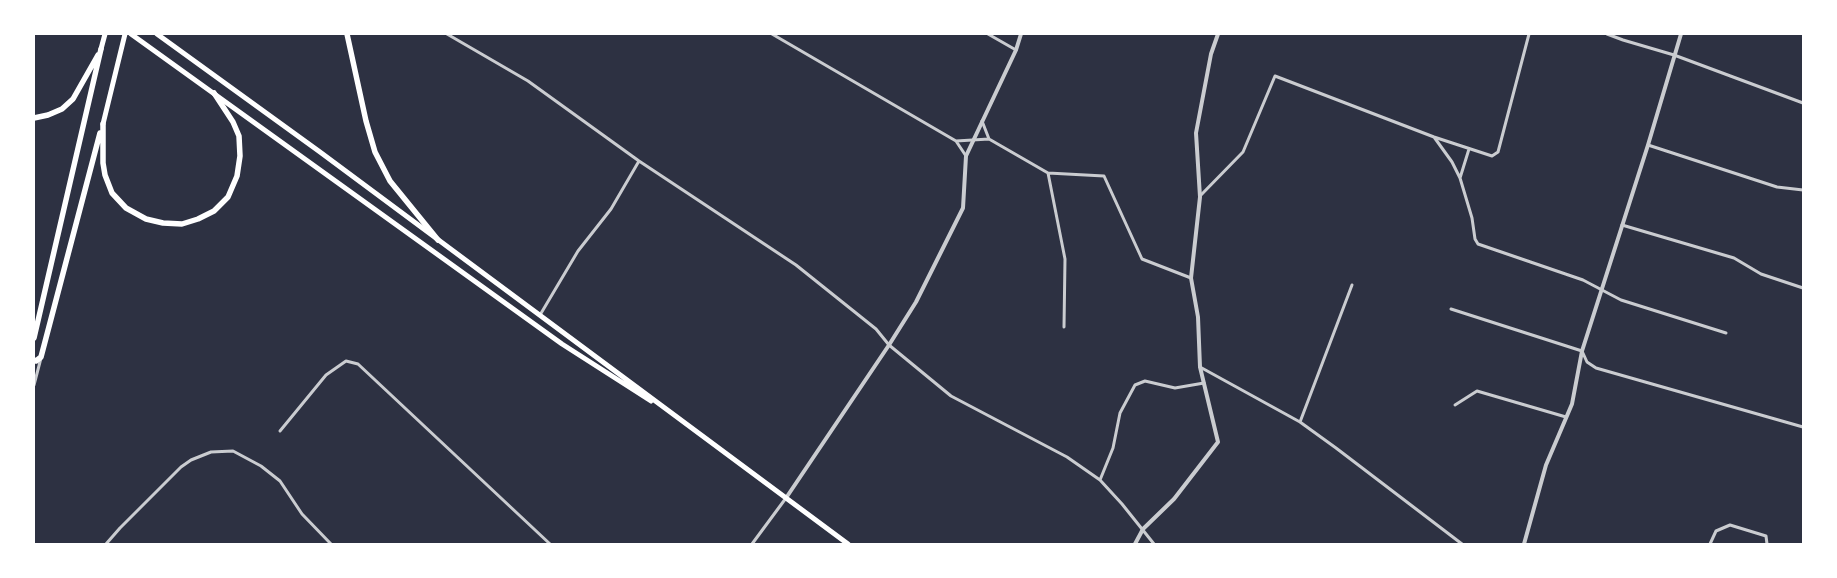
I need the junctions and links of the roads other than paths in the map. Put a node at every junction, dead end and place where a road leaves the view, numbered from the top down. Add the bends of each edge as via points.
1 (105, 34) edge
2 (125, 34) edge
3 (131, 34) edge
4 (158, 34) edge
5 (347, 34) edge
6 (446, 34) edge
7 (772, 34) edge
8 (988, 34) edge
9 (1020, 34) edge
10 (1218, 34) edge
11 (1529, 34) edge
12 (1607, 34) edge
13 (1681, 34) edge
14 (101, 49) junction
15 (1016, 50) junction
16 (1674, 55) junction
17 (214, 93) junction
18 (1803, 103) edge
19 (34, 118) edge
20 (982, 120) junction
21 (103, 124) junction
22 (1434, 137) junction
23 (973, 139) junction
24 (989, 139) junction
25 (956, 141) junction
26 (1648, 146) junction
27 (1469, 149) junction
28 (966, 156) junction
29 (639, 161) junction
30 (1048, 174) junction
31 (1460, 178) junction
32 (1803, 190) edge
33 (1200, 197) junction
34 (1622, 225) junction
35 (438, 240) junction
36 (1191, 278) junction
37 (1352, 285) dead end
38 (1803, 288) edge
39 (1603, 290) junction
40 (1451, 309) dead end
41 (540, 315) junction
42 (1064, 327) dead end
43 (1726, 333) dead end
44 (34, 338) edge
45 (889, 345) junction
46 (1582, 351) junction
47 (41, 357) junction
48 (34, 360) edge
49 (1200, 367) junction
50 (1204, 384) junction
51 (34, 385) edge
52 (1455, 404) dead end
53 (1566, 417) junction
54 (1300, 422) junction
55 (687, 425) junction
56 (1803, 427) edge
57 (280, 431) dead end
58 (1100, 480) junction
59 (786, 498) junction
60 (1142, 529) junction
61 (106, 544) edge
62 (331, 544) edge
63 (550, 544) edge
64 (752, 544) edge
65 (848, 544) edge
66 (1136, 544) edge
67 (1154, 544) edge
68 (1462, 544) edge
69 (1524, 544) edge
70 (1710, 544) edge
71 (1767, 544) edge

1 - 14 main road
2 - 21 main road
3 - 17 main road
4 - 35 main road
5 - 35 highway via 375,152 390,181
6 - 29 street via 528,81
7 - 25 street
8 - 15 street
9 - 15 street
10 - 33 street via 1196,133
11 - 27 street via 1498,152 1492,156
12 - 16 street
13 - 16 street
14 - 19 highway via 73,99 62,109
14 - 44 highway
15 - 20 street
16 - 18 street
16 - 26 street
17 - 21 highway via 238,136 237,176 228,197 214,211 182,224 146,219 126,208 112,193 103,163
17 - 55 main road via 562,344
20 - 23 street
20 - 24 street
21 - 47 highway
22 - 27 street
22 - 31 street
22 - 33 street via 1275,76 1243,152
23 - 24 street
23 - 25 street
23 - 28 street
24 - 30 street
25 - 28 street
26 - 32 street via 1777,187
26 - 34 street
27 - 31 street
28 - 45 street via 963,208 916,302
29 - 41 street via 611,209 578,251
29 - 45 street via 796,265 876,329
30 - 36 street via 1104,176 1142,260
30 - 42 street via 1065,259
31 - 39 street via 1478,244
33 - 36 street
34 - 38 street via 1734,258 1761,274
34 - 39 street
35 - 41 main road
36 - 49 street via 1198,317
37 - 54 street
39 - 43 street via 1621,300
39 - 46 street
40 - 46 street
41 - 55 main road
45 - 58 street via 951,396 1067,457
45 - 59 street
46 - 53 street via 1572,404
46 - 56 street via 1596,368
47 - 48 highway
47 - 51 street
49 - 50 street
49 - 54 street
50 - 58 street via 1175,388 1145,381 1135,385 1120,413 1113,448
50 - 60 street via 1218,442 1174,499
52 - 53 street via 1476,391
53 - 69 street via 1546,465
54 - 68 street
55 - 59 main road
57 - 63 street via 326,375 346,361 358,364
58 - 60 street
59 - 64 street
59 - 65 main road
60 - 66 street
60 - 67 street
61 - 62 street via 180,468 211,452 233,451 280,481 302,514
70 - 71 street via 1716,531 1730,525 1766,536

